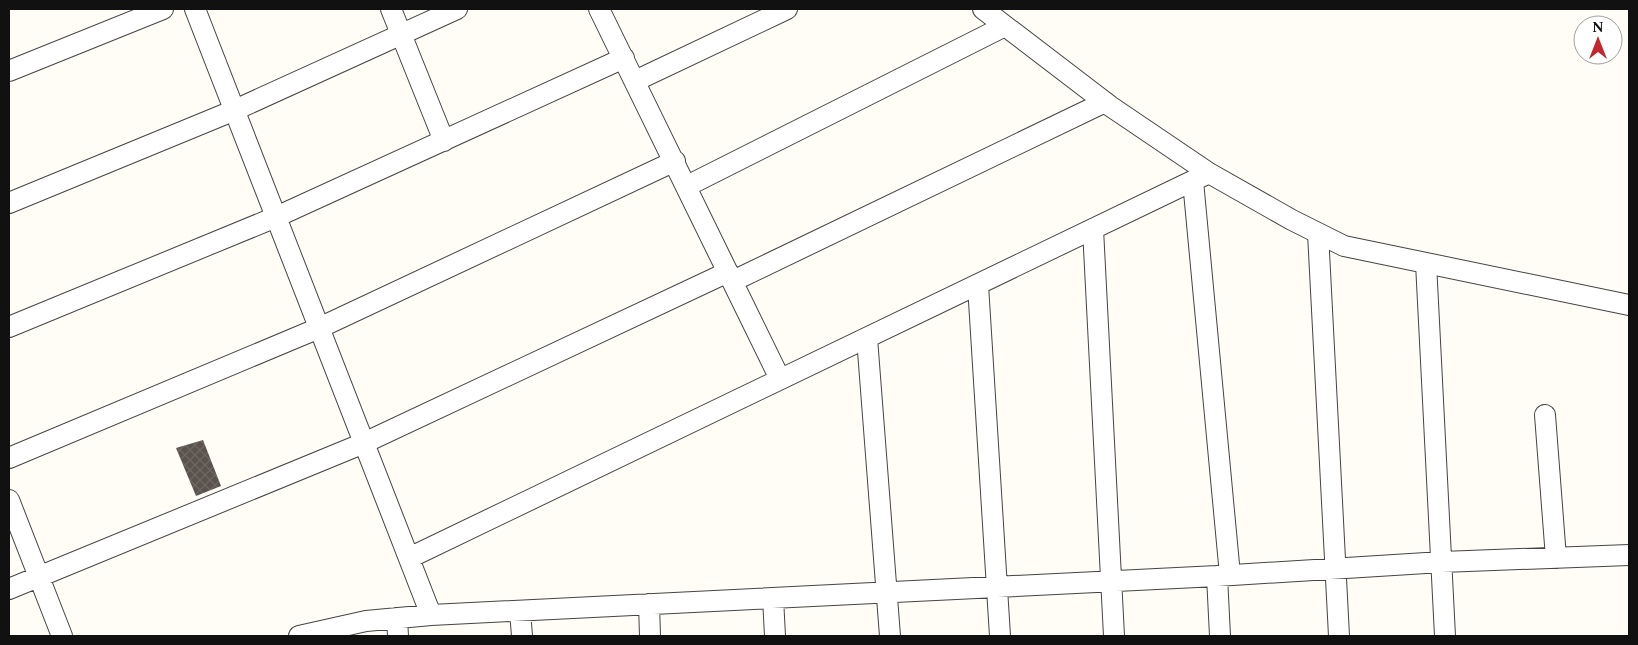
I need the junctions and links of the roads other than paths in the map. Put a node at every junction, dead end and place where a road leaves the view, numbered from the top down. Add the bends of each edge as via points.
1 (163, 9) edge
2 (195, 9) edge
3 (391, 9) edge
4 (457, 9) edge
5 (599, 9) edge
6 (787, 9) edge
7 (983, 9) edge
8 (1005, 26) junction
9 (401, 35) junction
10 (624, 58) junction
11 (9, 71) edge
12 (635, 81) junction
13 (1104, 102) junction
14 (234, 110) junction
15 (444, 141) junction
16 (675, 161) junction
17 (1201, 177) junction
18 (687, 186) junction
19 (9, 203) edge
20 (276, 217) junction
21 (1093, 229) junction
22 (1318, 233) junction
23 (1426, 263) junction
24 (731, 276) junction
25 (978, 285) junction
26 (1629, 306) edge
27 (9, 327) edge
28 (319, 328) junction
29 (867, 338) junction
30 (780, 379) junction
31 (1545, 415) dead end
32 (364, 443) junction
33 (9, 458) edge
34 (9, 500) edge
35 (1629, 555) edge
36 (409, 558) junction
37 (1556, 558) junction
38 (1442, 562) junction
39 (1337, 568) junction
40 (1223, 575) junction
41 (38, 577) junction
42 (1111, 580) junction
43 (996, 587) junction
44 (9, 589) edge
45 (887, 592) junction
46 (773, 598) junction
47 (649, 604) junction
48 (520, 611) junction
49 (431, 615) junction
50 (398, 627) edge
51 (62, 636) edge
52 (299, 636) edge
53 (522, 636) edge
54 (650, 636) edge
55 (775, 636) edge
56 (890, 636) edge
57 (1000, 636) edge
58 (1114, 636) edge
59 (1220, 636) edge
60 (1339, 636) edge
61 (1445, 636) edge

1 - 11 street
2 - 14 street
3 - 9 street
4 - 9 street
5 - 10 street
6 - 12 street
7 - 8 street
8 - 13 street
8 - 18 street
9 - 14 street
9 - 15 street
10 - 12 street
10 - 15 street
12 - 16 street
13 - 17 street
13 - 24 street
14 - 19 street
14 - 20 street
15 - 20 street
16 - 18 street
16 - 28 street
17 - 21 street
17 - 22 street
17 - 40 street
18 - 24 street
20 - 27 street
20 - 28 street
21 - 25 street
21 - 42 street
22 - 23 street via 1344,246
22 - 39 street
23 - 26 street
23 - 38 street
24 - 30 street
24 - 32 street
25 - 29 street
25 - 43 street
28 - 32 street
28 - 33 street
29 - 30 street
29 - 45 street
30 - 36 street
31 - 37 street
32 - 36 street
32 - 41 street
34 - 41 street
35 - 37 street
36 - 49 street
37 - 38 street
38 - 39 street
38 - 61 street
39 - 40 street
39 - 60 street
40 - 42 street
40 - 59 street
41 - 44 street
41 - 51 street
42 - 43 street
42 - 58 street
43 - 45 street
43 - 57 street
45 - 46 street
45 - 56 street
46 - 47 street
46 - 55 street
47 - 48 street
47 - 54 street
48 - 49 street
48 - 53 street
49 - 50 street
50 - 52 street via 366,621

